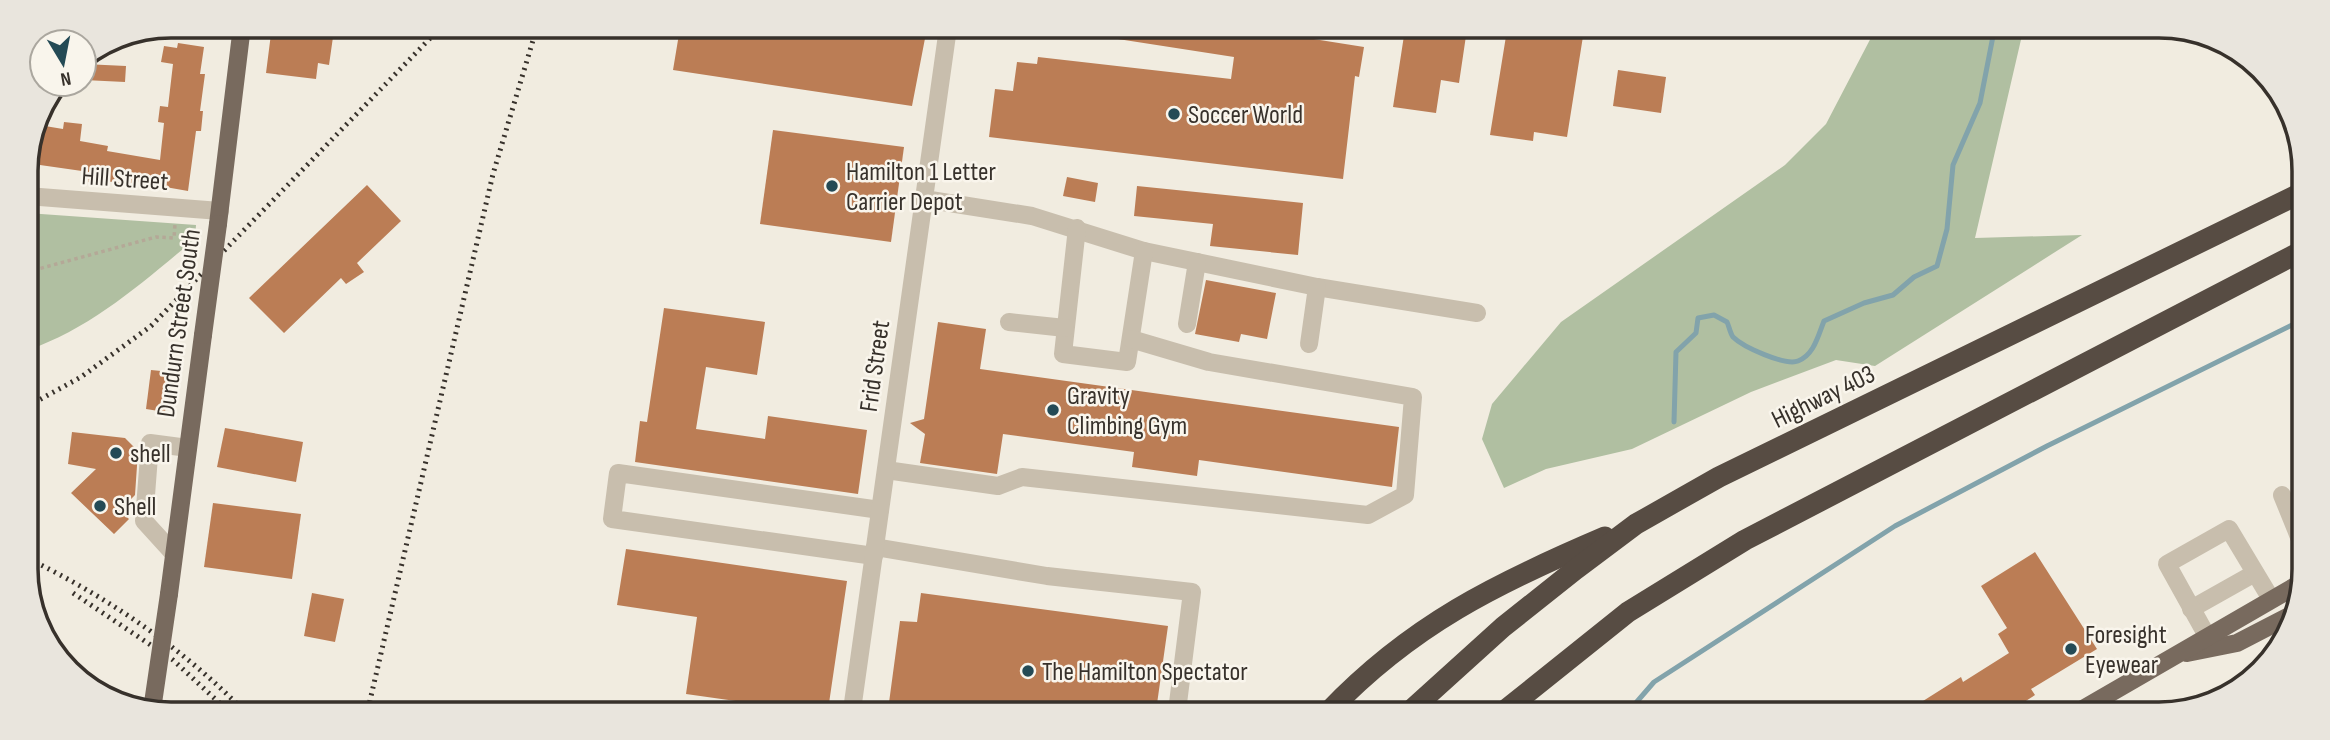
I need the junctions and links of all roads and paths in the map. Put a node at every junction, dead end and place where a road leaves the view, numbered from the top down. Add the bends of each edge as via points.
1 (240, 39) edge
2 (947, 39) edge
3 (39, 196) edge
4 (2292, 197) edge
5 (924, 199) junction
6 (176, 208) junction
7 (219, 218) junction
8 (1077, 228) junction
9 (1144, 251) junction
10 (2292, 257) edge
11 (1197, 262) junction
12 (39, 269) edge
13 (1317, 287) junction
14 (1477, 313) dead end
15 (1009, 322) dead end
16 (1187, 324) dead end
17 (1065, 328) junction
18 (1131, 340) junction
19 (1309, 344) dead end
20 (188, 448) junction
21 (886, 470) junction
22 (2282, 495) dead end
23 (880, 510) junction
24 (2292, 520) edge
25 (1636, 524) junction
26 (874, 552) junction
27 (174, 554) junction
28 (2255, 573) junction
29 (2289, 589) edge
30 (2271, 599) junction
31 (2191, 609) junction
32 (2281, 620) edge
33 (2207, 636) junction
34 (2173, 655) junction
35 (1529, 690) junction
36 (154, 700) edge
37 (1178, 701) edge
38 (1339, 701) edge
39 (1421, 701) edge
40 (1516, 701) edge
41 (1521, 701) edge
42 (2096, 701) edge
43 (853, 702) edge

1 - 7 main road, Dundurn Street South
2 - 5 street, Frid Street
3 - 6 street, Hill Street
4 - 25 highway, Highway 403 via 1719,477
5 - 8 street
5 - 21 street, Frid Street
6 - 7 street, Hill Street
6 - 12 path via 174,238 156,237
7 - 20 main road, Dundurn Street South, bridge
8 - 9 street
8 - 17 street
9 - 11 street
9 - 18 street
10 - 35 highway via 1745,540 1628,612
11 - 13 street
11 - 16 street
13 - 14 street
13 - 19 street
15 - 17 street
17 - 18 street via 1063,354 1127,362
18 - 21 street via 1209,362 1413,397 1405,495 1368,515 1021,477 998,486
20 - 27 main road, Dundurn Street South
20 - 27 street via 150,443 144,521
21 - 23 street, Frid Street
22 - 24 street
23 - 26 street, Frid Street
23 - 26 street via 618,473 612,519
25 - 38 highway via 1520,573 1462,604 1407,640
25 - 39 highway, Highway 403 via 1503,627
26 - 37 street via 1192,592
26 - 43 street, Frid Street
27 - 36 main road, Dundurn Street South, bridge
28 - 30 street
28 - 31 street
28 - 31 street via 2229,529 2167,564
29 - 30 main road
30 - 33 main road
31 - 33 street
32 - 34 main road via 2237,643
33 - 34 main road
34 - 42 main road
35 - 40 highway
35 - 41 highway

